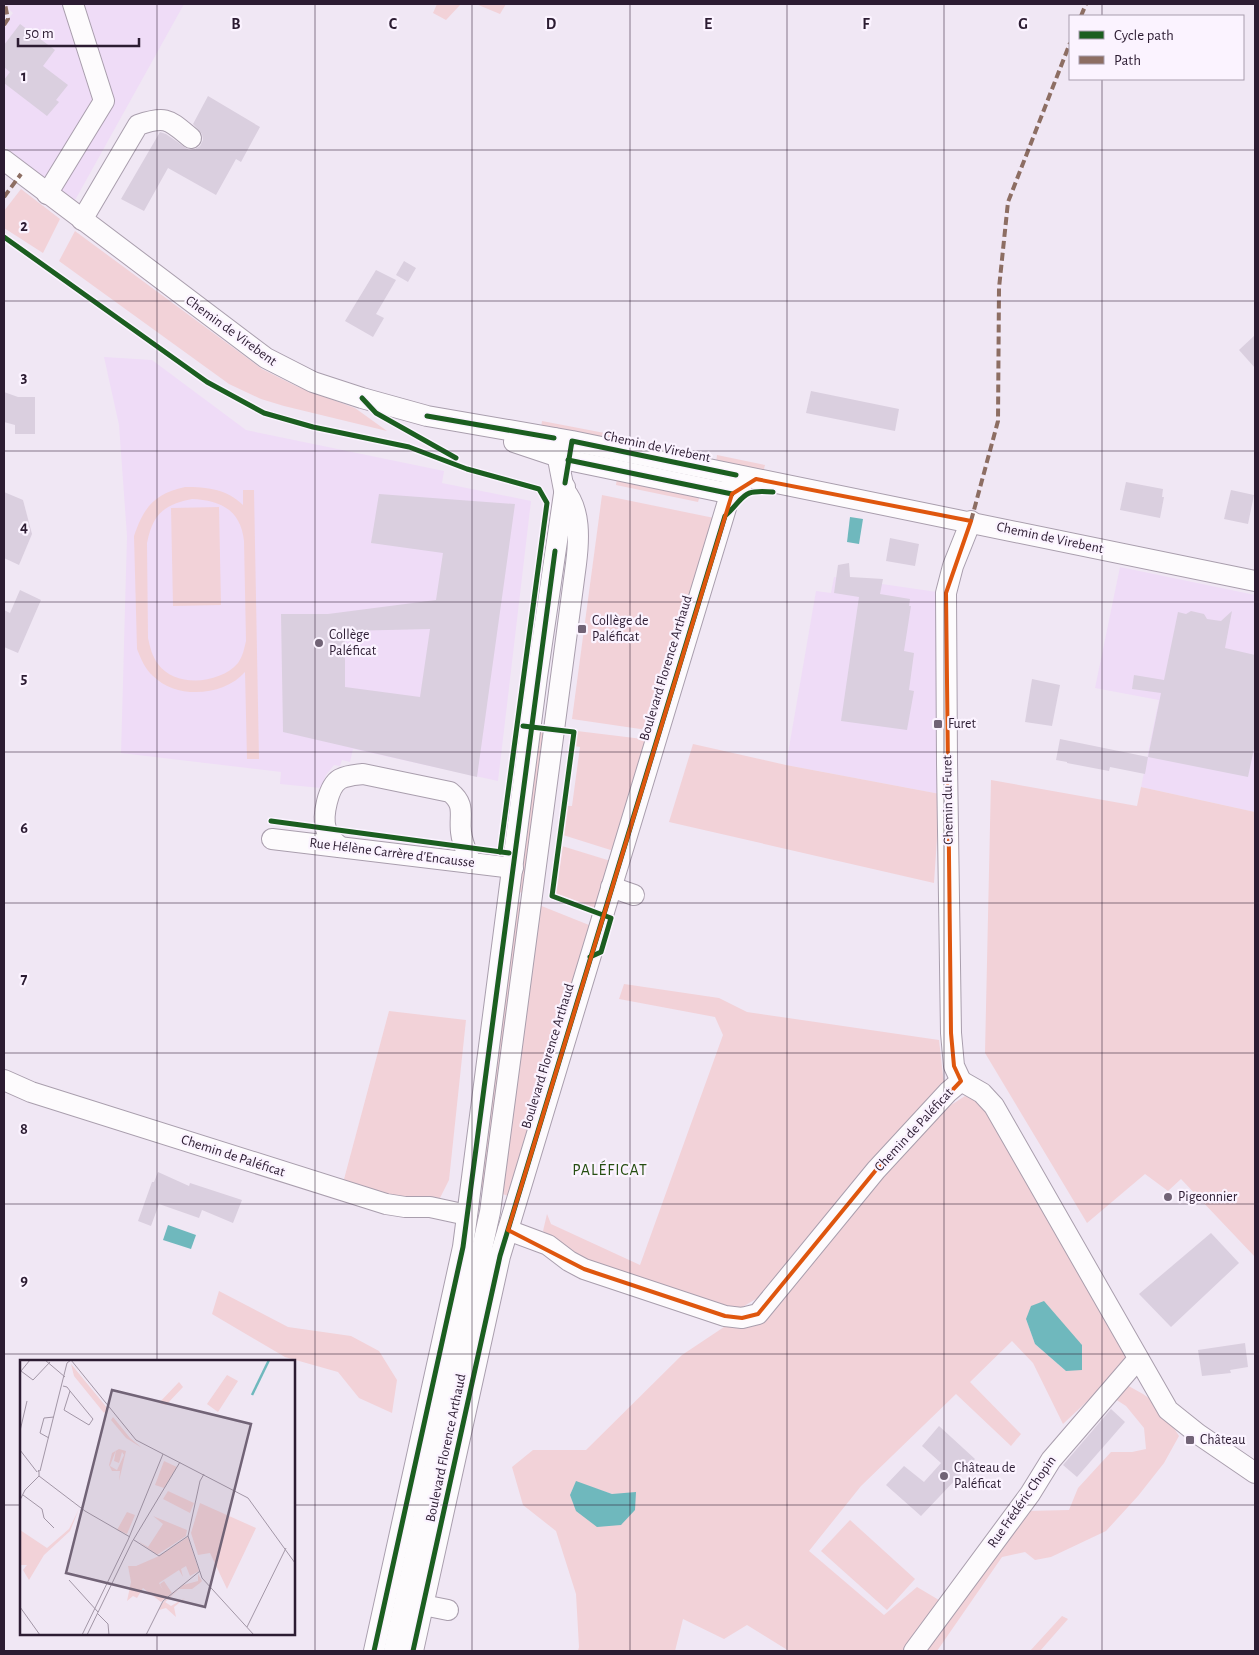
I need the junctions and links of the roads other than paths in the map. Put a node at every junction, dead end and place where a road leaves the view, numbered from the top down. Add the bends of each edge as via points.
1 (72, 4) edge
2 (191, 138) dead end
3 (4, 160) edge
4 (47, 194) junction
5 (82, 220) junction
6 (563, 449) junction
7 (741, 483) junction
8 (564, 490) junction
9 (970, 521) junction
10 (1255, 580) edge
11 (272, 839) dead end
12 (340, 847) junction
13 (471, 863) junction
14 (513, 868) junction
15 (611, 887) junction
16 (634, 895) dead end
17 (4, 1080) edge
18 (961, 1081) junction
19 (467, 1216) junction
20 (487, 1222) junction
21 (508, 1229) junction
22 (1138, 1359) junction
23 (1255, 1473) edge
24 (423, 1606) junction
25 (448, 1610) dead end
26 (374, 1651) edge
27 (394, 1651) edge
28 (413, 1651) edge
29 (914, 1651) edge

1 - 4 street via 104,101
2 - 5 street via 171,122 156,119 138,125
3 - 4 street, Chemin de Virebent
4 - 5 street, Chemin de Virebent
5 - 6 street, Chemin de Virebent via 266,358 313,382 427,416
6 - 7 street, Chemin de Virebent
6 - 8 street, Boulevard Florence Arthaud
7 - 9 street, Chemin de Virebent
7 - 15 street, Boulevard Florence Arthaud
8 - 14 street, Boulevard Florence Arthaud
8 - 20 street, Boulevard Florence Arthaud via 575,511 577,555
9 - 10 street, Chemin de Virebent
9 - 18 street, Chemin du Furet via 946,593 952,1033 954,1066
11 - 12 street, Rue Hélène Carrère d'Encausse
12 - 13 street, Rue Hélène Carrère d'Encausse
12 - 13 street via 330,838 324,821 331,788 339,779 363,774 450,792 459,799 461,832
13 - 14 street, Rue Hélène Carrère d'Encausse
14 - 19 street, Boulevard Florence Arthaud
15 - 16 street
15 - 21 street, Boulevard Florence Arthaud
17 - 19 street, Chemin de Paléficat via 31,1092 386,1204 430,1207
18 - 21 street, Chemin de Paléficat via 876,1170 758,1314 742,1318 725,1316 584,1269 548,1245
18 - 22 street, Chemin de Paléficat via 982,1093 994,1106
19 - 20 street, Chemin de Paléficat
19 - 26 street, Boulevard Florence Arthaud via 463,1247
20 - 21 street, Chemin de Paléficat
20 - 27 street, Boulevard Florence Arthaud
21 - 24 street, Boulevard Florence Arthaud
22 - 23 street, Chemin de Paléficat via 1168,1410
22 - 29 street, Rue Frédéric Chopin via 1051,1460 1030,1494
24 - 25 street
24 - 28 street, Boulevard Florence Arthaud

